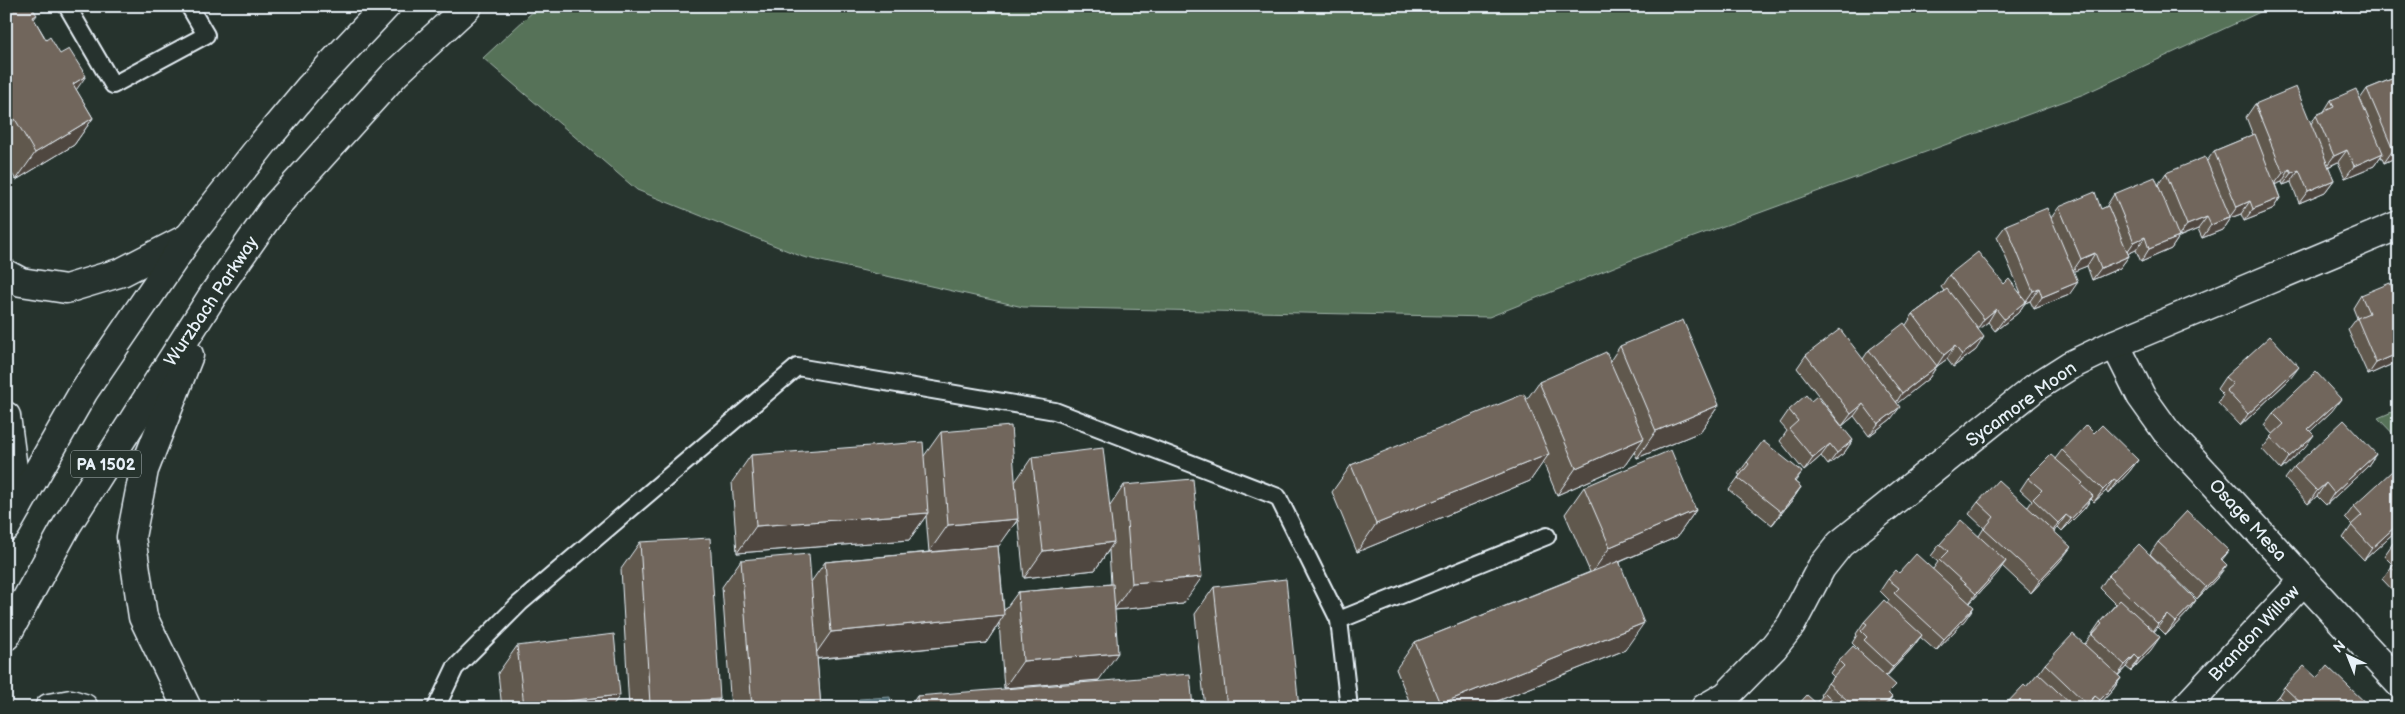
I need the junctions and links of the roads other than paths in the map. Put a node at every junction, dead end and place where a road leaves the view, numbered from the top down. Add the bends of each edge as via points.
1 (67, 6) edge
2 (189, 6) edge
3 (386, 6) edge
4 (468, 6) edge
5 (2399, 224) edge
6 (190, 237) junction
7 (6, 274) edge
8 (213, 295) junction
9 (2115, 344) junction
10 (6, 416) edge
11 (12, 517) edge
12 (1547, 536) dead end
13 (2304, 580) junction
14 (1339, 620) junction
15 (6, 636) edge
16 (2399, 683) edge
17 (1717, 704) edge
18 (49, 708) edge
19 (84, 708) edge
20 (187, 708) edge
21 (436, 708) edge
22 (1349, 708) edge
23 (2185, 708) edge

1 - 2 lane via 113,85 206,35
3 - 6 main road, PA 1502 via 310,87
4 - 8 main road, Wurzbach Parkway / PA 1502 via 361,111 274,208
5 - 9 main road, Sycamore Moon
6 - 7 main road via 122,272 66,289 21,282
6 - 11 main road, PA 1502 via 84,391
8 - 15 main road, Wurzbach Parkway / PA 1502 via 67,525
8 - 20 main road via 144,470 131,537 143,617
9 - 13 main road, Osage Mesa via 2141,396 2166,431
9 - 17 main road, Sycamore Moon via 2069,366 2036,387 1840,544 1821,568 1807,597 1773,648
10 - 11 main road
12 - 14 lane
13 - 16 main road, Osage Mesa
13 - 23 main road, Brandon Willow
14 - 21 lane via 1278,497 1055,412 797,367 520,603 456,668
14 - 22 lane
18 - 19 main road via 71,704

